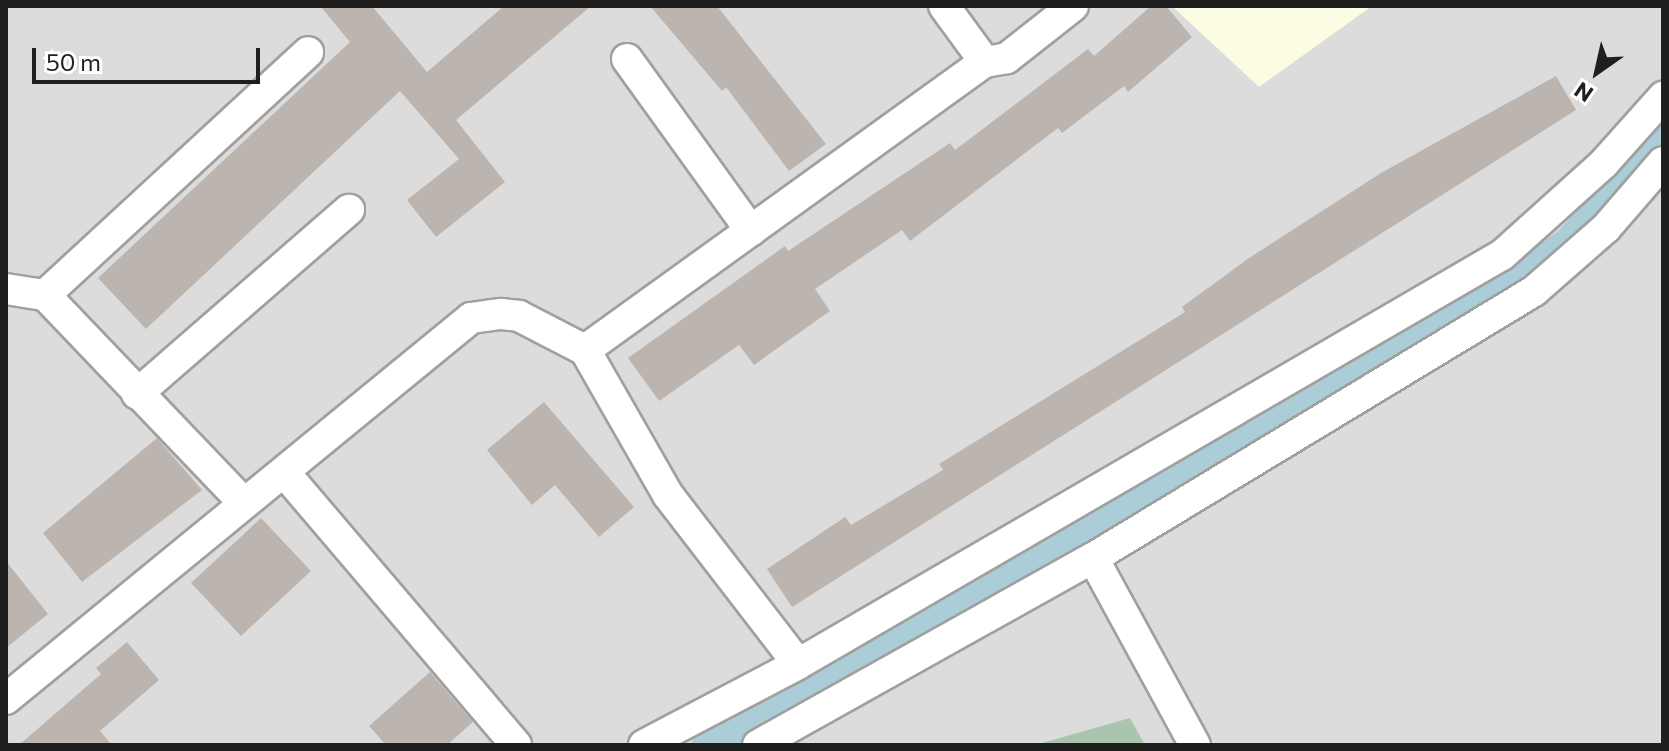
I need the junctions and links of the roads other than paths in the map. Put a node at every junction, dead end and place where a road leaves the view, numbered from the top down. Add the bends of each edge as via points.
1 (944, 6) edge
2 (1073, 6) edge
3 (308, 52) dead end
4 (627, 59) dead end
5 (985, 62) junction
6 (1663, 97) edge
7 (1663, 162) edge
8 (349, 210) dead end
9 (751, 231) junction
10 (6, 289) edge
11 (45, 295) junction
12 (585, 350) junction
13 (137, 394) junction
14 (284, 472) junction
15 (244, 503) junction
16 (1093, 558) junction
17 (798, 664) junction
18 (6, 699) edge
19 (516, 745) edge
20 (644, 745) edge
21 (758, 745) edge
22 (1195, 745) edge

1 - 5 lane
2 - 5 lane via 1007,58
3 - 11 lane
4 - 9 lane
5 - 9 lane
6 - 17 lane via 1604,163 1502,255
7 - 16 lane via 1606,228 1534,291
8 - 13 lane
9 - 12 lane
10 - 11 lane
11 - 13 lane
12 - 14 lane via 519,316 471,318
12 - 17 lane via 668,495
13 - 15 lane
14 - 15 lane
14 - 19 lane
15 - 18 lane
16 - 21 lane
16 - 22 lane
17 - 20 lane

